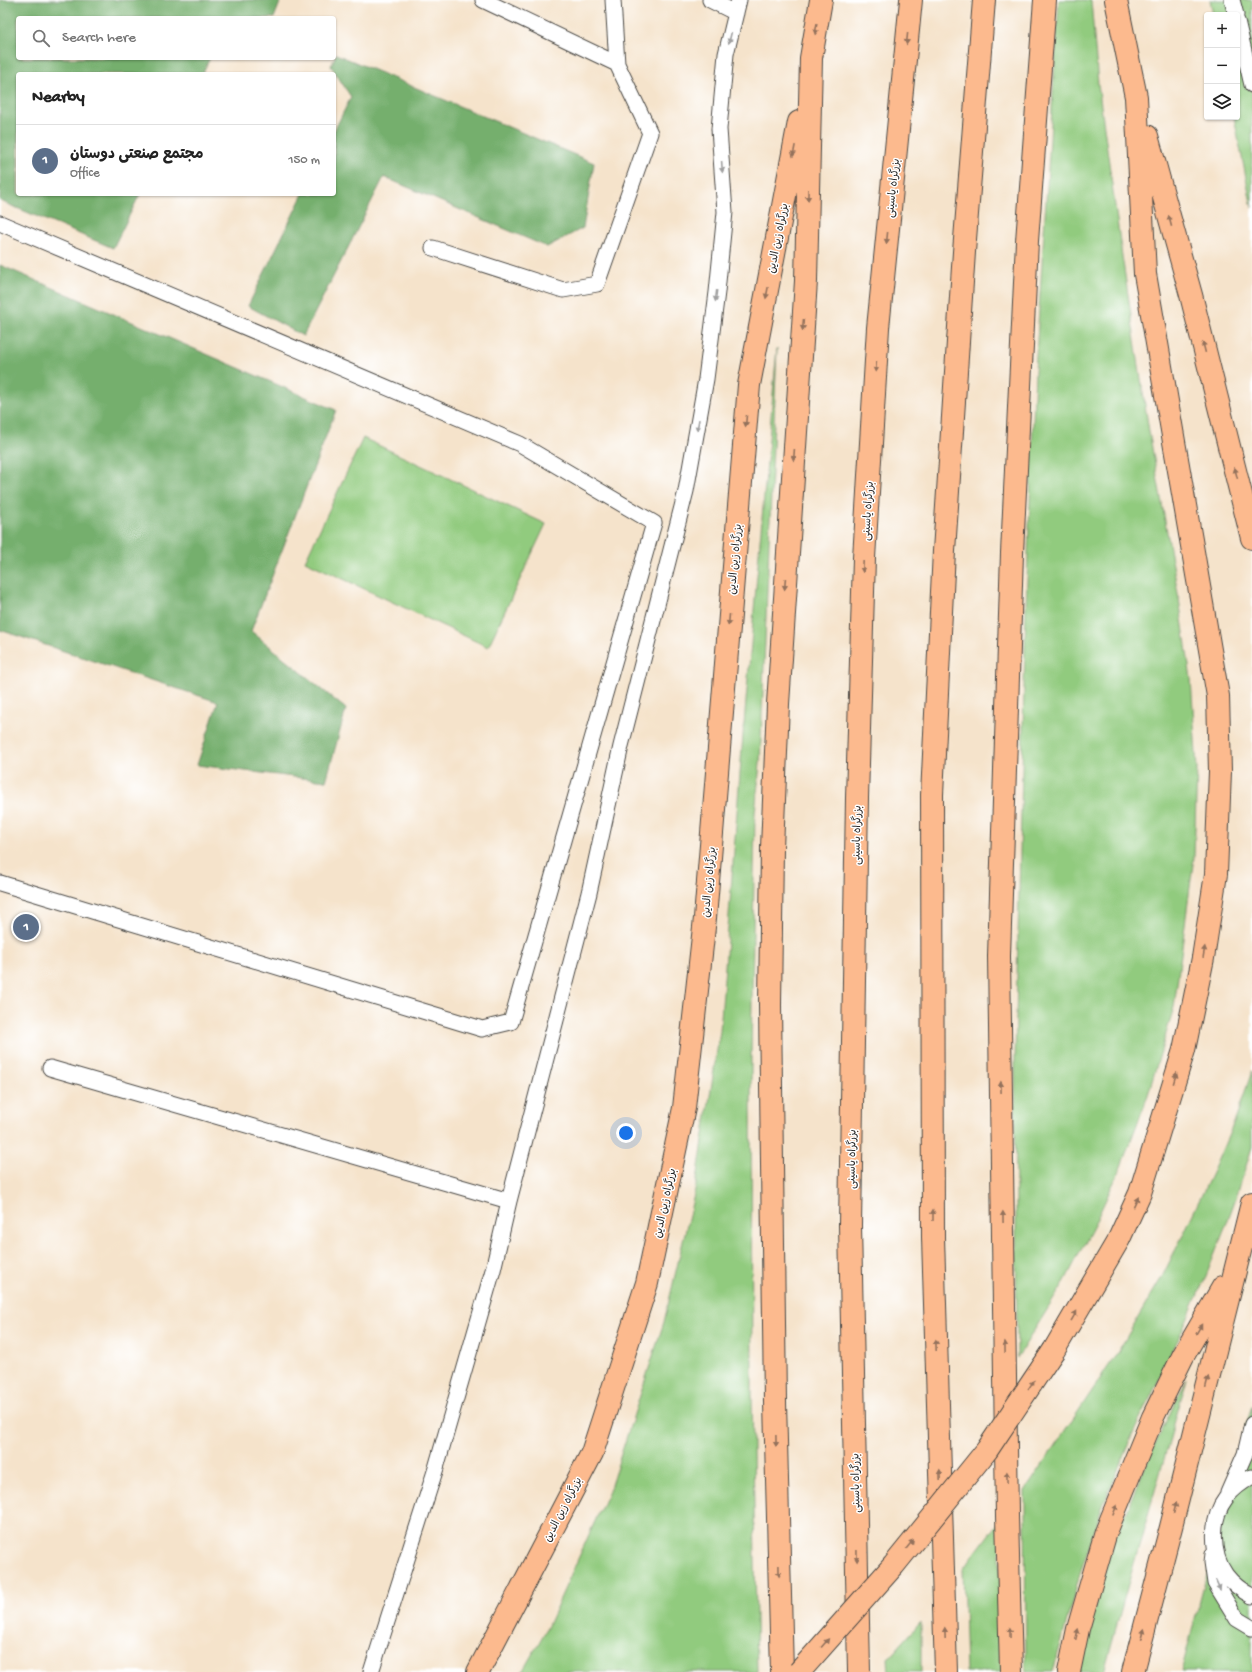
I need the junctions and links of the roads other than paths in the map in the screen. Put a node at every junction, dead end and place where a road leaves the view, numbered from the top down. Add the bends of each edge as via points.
1 (483, 0) edge
2 (613, 0) edge
3 (710, 0) edge
4 (821, 0) edge
5 (911, 0) edge
6 (984, 0) edge
7 (1045, 0) edge
8 (1116, 0) edge
9 (1232, 0) edge
10 (737, 7) edge
11 (1235, 12) edge
12 (1240, 34) edge
13 (811, 58) junction
14 (617, 64) junction
15 (1252, 85) edge
16 (1136, 97) junction
17 (0, 222) edge
18 (433, 248) dead end
19 (1252, 538) edge
20 (0, 882) edge
21 (50, 1068) dead end
22 (509, 1201) junction
23 (1252, 1203) edge
24 (1236, 1266) junction
25 (1252, 1424) edge
26 (1252, 1476) edge
27 (1225, 1499) junction
28 (1214, 1533) junction
29 (1252, 1596) edge
30 (1252, 1628) edge
31 (371, 1672) edge
32 (478, 1672) edge
33 (782, 1672) edge
34 (799, 1672) edge
35 (859, 1672) edge
36 (946, 1672) edge
37 (1011, 1672) edge
38 (1069, 1672) edge
39 (1133, 1672) edge

1 - 14 lane
2 - 14 lane
3 - 10 lane
4 -> 13 highway
5 -> 35 highway, بزرگراه یاسینی via 878,328 864,558 850,1225
36 -> 6 highway via 933,1237 932,795 944,543
37 -> 7 highway via 999,956 1012,553 1027,241
8 - 16 highway
9 - 11 lane
10 -> 22 lane via 726,54 719,130 725,212 718,285 706,379 686,490 621,746 589,894
12 - 15 lane
13 -> 32 highway, بزرگراه زین الدین via 749,385 705,918 684,1108 647,1283 592,1453
13 -> 33 highway via 806,280 778,704 772,848 770,1005 775,1402
14 - 18 lane via 650,133 597,284 563,290
19 -> 16 highway via 1191,295
34 -> 16 highway, bridge via 894,1565 987,1450 1054,1350 1119,1239 1140,1193 1184,1050 1203,958 1216,874 1220,771 1218,696 1145,274
17 - 20 lane via 520,444 654,523 511,1022 482,1029
21 - 22 lane
22 - 31 lane via 493,1270 436,1468
23 - 24 highway
38 -> 24 highway via 1078,1629 1106,1532 1153,1417 1183,1356
39 -> 24 highway
25 - 27 lane via 1244,1454
26 - 27 lane via 1239,1484
27 - 28 lane
28 - 29 lane via 1217,1554 1226,1574 1240,1590
28 -> 30 lane via 1212,1562 1216,1583 1237,1619

